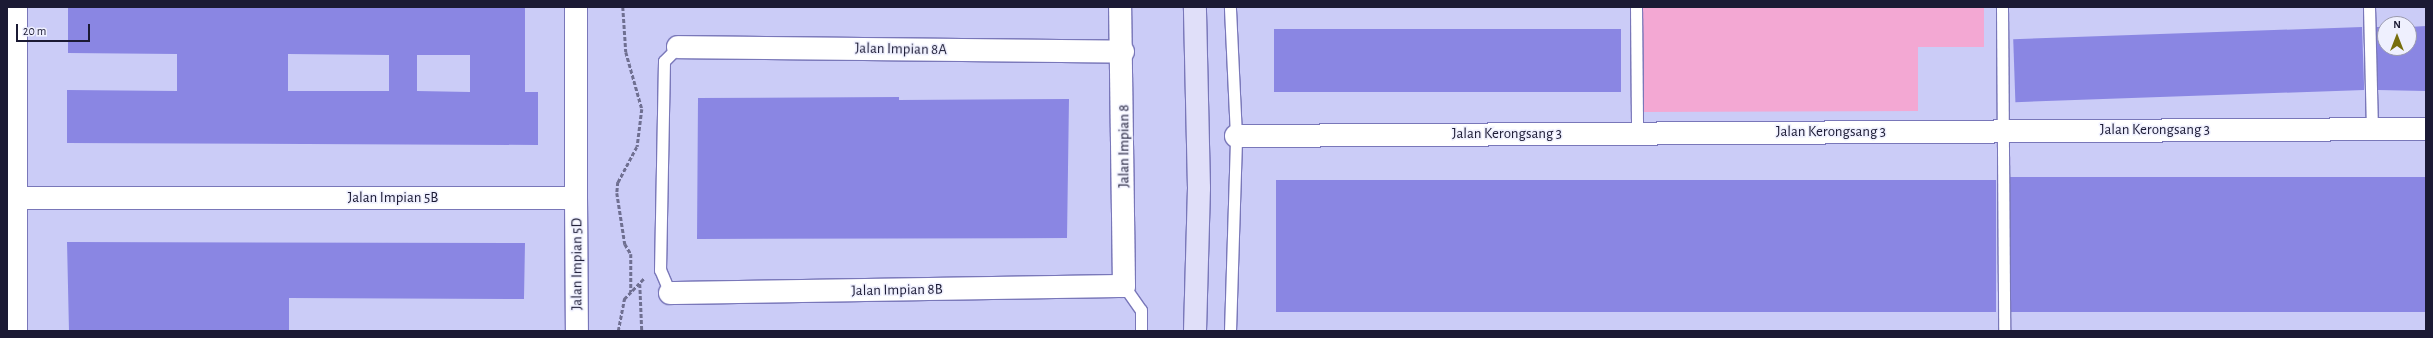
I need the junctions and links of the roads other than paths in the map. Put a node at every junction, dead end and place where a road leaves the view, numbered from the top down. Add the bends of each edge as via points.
1 (16, 7) edge
2 (576, 7) edge
3 (1120, 7) edge
4 (1195, 7) edge
5 (1230, 7) edge
6 (1636, 7) edge
7 (2002, 7) edge
8 (2369, 7) edge
9 (678, 47) joint
10 (1123, 52) junction
11 (2372, 129) junction
12 (2426, 129) edge
13 (2003, 131) junction
14 (1637, 134) junction
15 (1236, 136) junction
16 (13, 198) edge
17 (576, 198) junction
18 (1124, 286) junction
19 (670, 293) joint
20 (16, 331) edge
21 (578, 331) edge
22 (1142, 331) edge
23 (1195, 331) edge
24 (1230, 331) edge
25 (2004, 331) edge

1 - 16 street
2 - 17 street
3 - 10 street, Jalan Impian 8
4 - 23 street via 1200,188
5 - 15 lane
6 - 14 lane
7 - 13 lane
8 - 11 lane
9 - 10 street, Jalan Impian 8A
9 - 19 lane via 664,61 660,270
10 - 18 street, Jalan Impian 8
11 - 12 street, Jalan Kerongsang 3
11 - 13 street, Jalan Kerongsang 3
13 - 14 street, Jalan Kerongsang 3
13 - 25 lane
14 - 15 street, Jalan Kerongsang 3
15 - 24 lane
16 - 17 street, Jalan Impian 5B
16 - 20 street
17 - 21 street, Jalan Impian 5D
18 - 19 street, Jalan Impian 8B
18 - 22 lane via 1141,310

